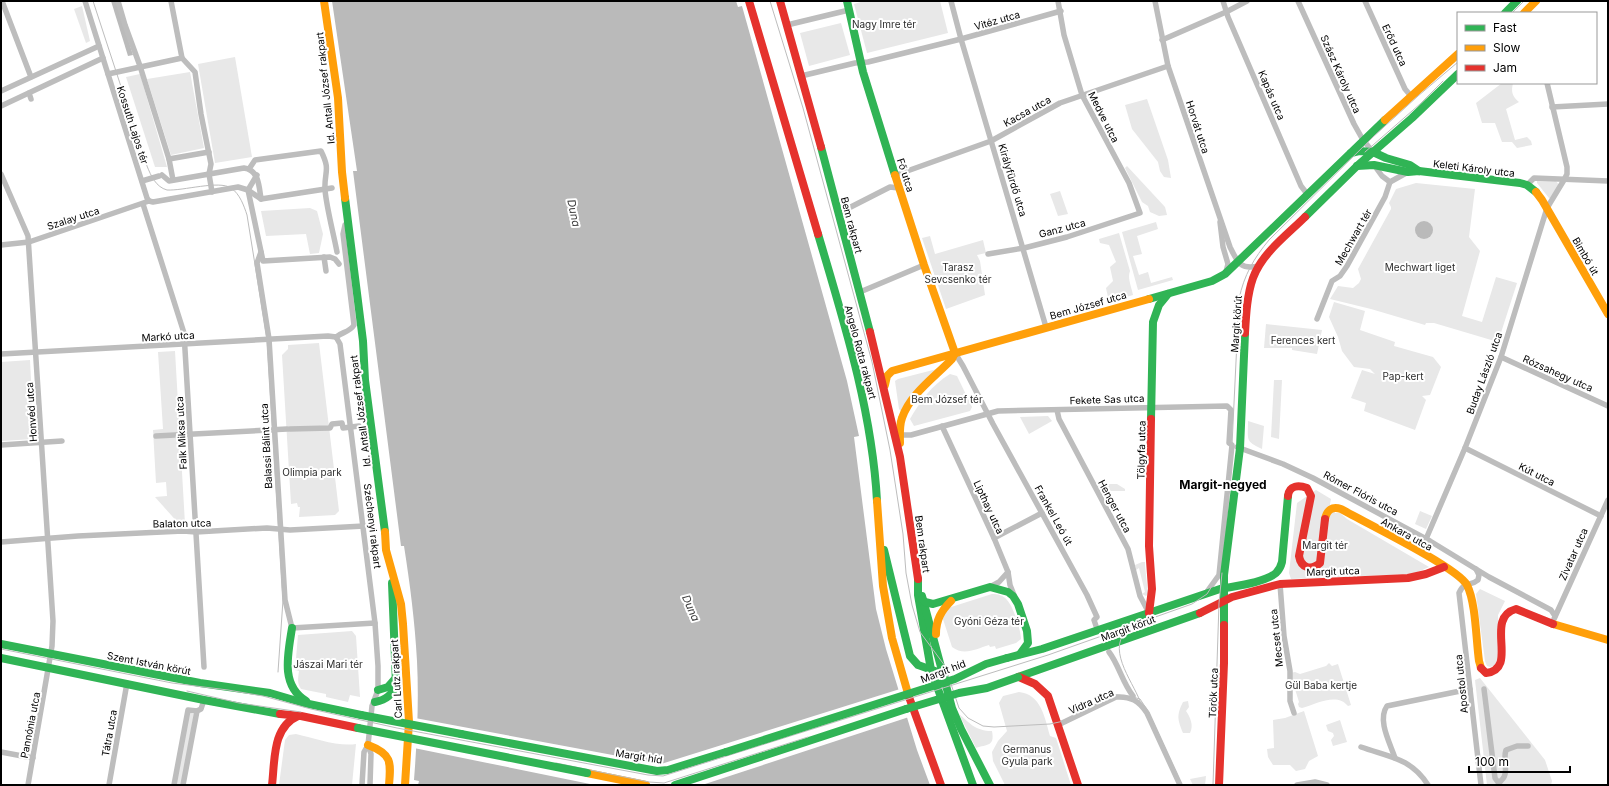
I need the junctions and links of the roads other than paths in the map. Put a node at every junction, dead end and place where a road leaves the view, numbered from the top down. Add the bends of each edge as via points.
1 (85, 1) edge
2 (118, 1) edge
3 (171, 1) edge
4 (324, 1) edge
5 (749, 1) edge
6 (780, 1) edge
7 (847, 1) edge
8 (951, 1) edge
9 (1058, 1) edge
10 (1156, 1) edge
11 (1223, 1) edge
12 (1247, 1) edge
13 (1298, 1) edge
14 (1365, 1) edge
15 (1517, 1) edge
16 (1536, 1) edge
17 (2, 4) edge
18 (849, 10) junction
19 (1061, 11) junction
20 (1506, 12) edge
21 (1526, 12) edge
22 (1227, 15) junction
23 (787, 25) junction
24 (961, 39) junction
25 (1162, 40) junction
26 (99, 46) junction
27 (1457, 55) edge
28 (103, 58) junction
29 (182, 58) junction
30 (860, 63) junction
31 (140, 66) junction
32 (1168, 66) junction
33 (108, 74) junction
34 (1457, 75) edge
35 (801, 76) junction
36 (31, 77) junction
37 (1546, 84) edge
38 (1, 92) edge
39 (29, 93) junction
40 (1082, 95) junction
41 (1410, 96) junction
42 (31, 99) dead end
43 (1608, 104) edge
44 (1, 106) edge
45 (1552, 107) junction
46 (1363, 140) junction
47 (991, 141) junction
48 (209, 152) junction
49 (1373, 152) junction
50 (1350, 153) junction
51 (169, 159) junction
52 (1357, 166) junction
53 (1378, 166) junction
54 (249, 169) junction
55 (1419, 171) junction
56 (1408, 172) junction
57 (1, 174) edge
58 (209, 174) junction
59 (256, 175) junction
60 (896, 175) junction
61 (174, 180) junction
62 (1564, 180) junction
63 (142, 181) junction
64 (1608, 181) edge
65 (1390, 182) junction
66 (1527, 185) junction
67 (332, 188) dead end
68 (899, 188) junction
69 (325, 189) junction
70 (248, 190) junction
71 (212, 192) junction
72 (1308, 195) junction
73 (261, 199) junction
74 (149, 201) junction
75 (143, 204) junction
76 (1547, 208) junction
77 (839, 213) junction
78 (1140, 213) joint
79 (1219, 218) junction
80 (348, 222) junction
81 (28, 242) junction
82 (1, 245) edge
83 (1024, 248) junction
84 (260, 250) junction
85 (988, 254) dead end
86 (324, 257) junction
87 (1238, 263) junction
88 (924, 265) junction
89 (1260, 266) junction
90 (326, 271) dead end
91 (1225, 274) junction
92 (860, 292) junction
93 (1170, 292) junction
94 (1608, 314) edge
95 (1317, 320) dead end
96 (1046, 327) junction
97 (336, 337) junction
98 (269, 339) junction
99 (184, 344) junction
100 (36, 353) junction
101 (955, 353) junction
102 (1, 354) edge
103 (1501, 357) junction
104 (884, 387) junction
105 (1227, 406) joint
106 (1608, 406) edge
107 (1152, 407) junction
108 (1057, 410) junction
109 (988, 413) junction
110 (892, 421) junction
111 (359, 426) dead end
112 (942, 426) junction
113 (351, 427) junction
114 (274, 429) junction
115 (190, 434) junction
116 (900, 435) junction
117 (156, 436) dead end
118 (62, 441) dead end
119 (42, 443) junction
120 (1, 445) edge
121 (1236, 446) junction
122 (1465, 448) junction
123 (900, 457) junction
124 (1608, 500) edge
125 (1042, 513) junction
126 (1601, 516) junction
127 (364, 526) junction
128 (280, 529) junction
129 (196, 532) junction
130 (994, 538) junction
131 (48, 539) junction
132 (1426, 539) junction
133 (1, 542) edge
134 (880, 542) junction
135 (1444, 567) junction
136 (1476, 569) junction
137 (1008, 572) junction
138 (392, 574) junction
139 (1280, 584) junction
140 (1466, 584) junction
141 (919, 586) junction
142 (990, 586) junction
143 (1223, 589) junction
144 (1206, 594) junction
145 (918, 595) junction
146 (1015, 597) junction
147 (954, 598) junction
148 (1224, 601) junction
149 (925, 602) junction
150 (1149, 613) junction
151 (1556, 616) junction
152 (375, 623) junction
153 (1552, 625) junction
154 (1096, 626) dead end
155 (292, 628) junction
156 (1608, 640) edge
157 (1, 644) edge
158 (936, 649) junction
159 (1109, 652) dead end
160 (51, 654) junction
161 (1018, 655) junction
162 (1, 658) edge
163 (204, 667) dead end
164 (49, 668) junction
165 (931, 670) junction
166 (943, 674) junction
167 (396, 676) junction
168 (1027, 677) junction
169 (127, 683) junction
170 (1470, 689) junction
171 (1484, 689) dead end
172 (378, 690) junction
173 (293, 696) junction
174 (1133, 697) junction
175 (204, 700) junction
176 (374, 702) junction
177 (314, 705) joint
178 (197, 711) junction
179 (1294, 713) dead end
180 (290, 717) junction
181 (1058, 725) junction
182 (368, 745) junction
183 (1528, 746) dead end
184 (1361, 747) dead end
185 (1, 752) edge
186 (33, 758) junction
187 (1395, 758) junction
188 (1500, 784) edge
189 (28, 785) edge
190 (110, 785) edge
191 (174, 785) edge
192 (183, 785) edge
193 (272, 785) edge
194 (362, 785) edge
195 (370, 785) edge
196 (390, 785) edge
197 (405, 785) edge
198 (646, 785) edge
199 (675, 785) edge
200 (941, 785) edge
201 (973, 785) edge
202 (990, 785) edge
203 (1078, 785) edge
204 (1180, 785) edge
205 (1219, 785) edge
206 (1297, 785) edge
207 (1328, 785) edge
208 (1428, 785) edge
209 (1481, 785) edge

1 - 26 street, Kossuth Lajos tér
2 - 31 street
3 - 29 street via 176,15
4 - 80 main road, Id. Antall József rakpart via 338,98
5 - 134 main road, Angelo Rotta rakpart via 857,373 876,466
6 - 23 main road, Bem rakpart
7 - 18 main road, Fő utca
8 - 24 street
9 - 19 street, Medve utca
10 - 25 street, Horvát utca
11 - 22 street, Kapás utca
12 - 22 street
13 - 46 street, Szász Károly utca
14 - 41 street, Erőd utca
15 - 20 main road
16 - 21 main road
17 - 36 street
18 - 23 street
18 - 30 main road, Fő utca
19 - 24 street, Vitéz utca
19 - 40 street, Medve utca via 1064,35
22 - 25 street
22 - 72 street, Kapás utca via 1301,186
23 - 35 main road, Bem rakpart
24 - 30 street
24 - 47 street, Királyfürdő utca
25 - 32 street, Horvát utca
26 - 28 street, Kossuth Lajos tér
26 - 36 street
27 - 41 main road
28 - 33 street, Kossuth Lajos tér
28 - 39 street
29 - 31 street
29 - 48 street via 195,72
30 - 35 street
30 - 60 main road, Fő utca
31 - 33 street
31 - 51 street
32 - 40 street, Kacsa utca
32 - 79 street, Horvát utca
33 - 63 street, Kossuth Lajos tér
34 - 49 main road, Margit körút
35 - 77 main road, Bem rakpart
36 - 38 street
37 - 45 street
39 - 42 street
39 - 44 street
40 - 47 street, Kacsa utca via 1060,103
40 - 78 street, Medve utca via 1130,184
41 - 46 main road
43 - 45 street
45 - 62 street via 1567,167
46 - 49 street, Szász Károly utca
46 - 50 main road
47 - 60 street, Kacsa utca
47 - 83 street, Királyfürdő utca
48 - 51 street
48 - 58 street
49 - 50 main road, Keleti Károly utca
49 - 52 main road, Margit körút
49 - 53 main road
49 - 55 main road, Keleti Károly utca via 1410,165
50 - 72 main road
51 - 61 street
52 - 53 main road, Keleti Károly utca
52 - 89 main road, Margit körút via 1275,247
53 - 56 main road, Keleti Károly utca
53 - 65 street via 1382,176
54 - 58 street
54 - 59 street
54 - 69 street via 255,160 321,151 327,170
55 - 56 main road, Keleti Károly utca
55 - 66 main road, Keleti Károly utca
56 - 65 street
57 - 81 street, Honvéd utca via 27,231
58 - 61 street
58 - 71 street
59 - 70 street
59 - 73 street
60 - 68 main road, Fő utca
61 - 63 street via 161,176
62 - 64 street, Keleti Károly utca
62 - 66 street, Keleti Károly utca via 1534,178
62 - 76 street
63 - 74 street, Kossuth Lajos tér
65 - 95 street, Mechwart tér via 1385,198 1347,266 1340,276 1332,281
66 - 76 main road, Keleti Károly utca
67 - 69 street
68 - 77 street via 890,187
68 - 88 main road, Fő utca
69 - 73 street
69 - 86 street via 339,264 335,259
70 - 71 street via 238,187
70 - 73 street
70 - 84 street
71 - 74 street
72 - 87 main road
74 - 75 street, Szalay utca
75 - 81 street, Szalay utca
75 - 99 street, Falk Miksa utca via 184,333
76 - 94 main road, Bimbó út
76 - 103 street, Buday László utca
77 - 92 main road, Bem rakpart
78 - 83 street, Ganz utca via 1071,236
79 - 87 street, Horvát utca
79 - 91 street, Horvát utca via 1222,247 1228,264
80 - 97 street, Id. Antall József rakpart via 343,234 354,325
80 - 138 main road, Id. Antall József rakpart via 386,550
81 - 82 street, Szalay utca
81 - 100 street, Honvéd utca
83 - 85 street, Ganz utca
83 - 96 street, Királyfürdő utca
84 - 86 street via 263,261
84 - 98 street, Balassi Bálint utca via 257,263
86 - 90 street
87 - 89 street via 1245,267
87 - 91 main road
88 - 92 street
88 - 101 main road, Fő utca
89 - 121 main road, Margit körút via 1250,287 1246,311
91 - 93 main road, Bem József utca
92 - 104 main road, Bem rakpart
93 - 96 main road, Bem József utca
93 - 107 main road, Tölgyfa utca via 1160,302 1154,317
96 - 101 main road, Bem József utca
97 - 98 street, Markó utca
97 - 113 street, Széchenyi rakpart via 340,344
98 - 99 street, Markó utca
98 - 114 street, Balassi Bálint utca
99 - 100 street, Markó utca
99 - 115 street, Falk Miksa utca
100 - 102 street, Markó utca
100 - 119 street, Honvéd utca
101 - 104 main road via 892,371 887,376
101 - 109 street
101 - 116 main road via 908,407 902,419
103 - 106 street, Rózsahegy utca
103 - 122 street, Buday László utca
104 - 110 main road, Bem rakpart
105 - 107 street, Fekete Sas utca
105 - 121 street, Margit körút via 1231,410 1229,443
107 - 108 street, Fekete Sas utca
107 - 150 main road, Tölgyfa utca via 1149,555 1152,607
108 - 109 street, Fekete Sas utca
108 - 150 street, Henger utca via 1059,419 1128,549 1140,596
109 - 112 street
109 - 125 street, Frankel Leó út
110 - 116 street
110 - 123 main road, Bem rakpart
111 - 113 street
112 - 116 street via 911,435
112 - 130 street, Lipthay utca
113 - 114 street via 343,428 342,423 332,424 330,428
113 - 127 street, Széchenyi rakpart
114 - 115 street
114 - 128 street, Balassi Bálint utca
115 - 117 street
115 - 129 street, Falk Miksa utca
116 - 123 main road, Bem rakpart
118 - 119 street
119 - 120 street
119 - 131 street, Honvéd utca
121 - 132 street, Rómer Flóris utca via 1313,478
121 - 143 main road, Margit körút
121 - 144 street, Margit körút via 1219,575
122 - 126 street, Kút utca
122 - 132 street, Buday László utca
123 - 141 main road, Bem rakpart
124 - 126 street, Zivatar utca
125 - 130 street
125 - 154 street, Frankel Leó út via 1087,596 1097,617 1094,620
126 - 151 street, Zivatar utca
127 - 128 street, Balaton utca
127 - 152 street, Széchenyi rakpart
128 - 129 street, Balaton utca
128 - 155 street, Balassi Bálint utca via 285,600
129 - 131 street, Balaton utca
129 - 163 street, Falk Miksa utca
130 - 137 street, Lipthay utca
131 - 133 street, Balaton utca
131 - 160 street, Honvéd utca via 53,620
132 - 136 street, Rómer Flóris utca
134 - 165 main road via 890,570 910,656 920,668
134 - 200 main road, Angelo Rotta rakpart via 883,584 892,640 914,715
135 - 139 main road, Margit utca via 1408,578
135 - 140 main road, Ankara utca
135 - 143 main road, Ankara utca via 1342,509 1335,508 1328,510 1326,514 1320,563 1314,568 1305,567 1298,558 1311,494 1307,488 1296,486 1288,492 1282,562 1279,570 1273,575
136 - 140 street via 1478,580
136 - 151 street, Rómer Flóris utca via 1551,610
137 - 142 street via 999,582
137 - 146 street, Lipthay utca
138 - 167 main road
138 - 197 main road, Carl Lutz rakpart via 401,604 406,663 409,722
139 - 148 main road, Margit utca
139 - 179 street, Mecset utca via 1290,671 1290,701
140 - 153 main road via 1471,596 1479,661 1486,673 1494,672 1500,665 1502,626 1504,616 1509,610 1516,609
140 - 170 street, Apostol utca via 1460,593
141 - 145 main road, Bem rakpart
141 - 149 main road, Bem rakpart
142 - 146 main road
142 - 147 main road
143 - 144 main road, Margit körút
143 - 148 main road, Margit körút
144 - 150 main road, Margit körút
145 - 149 main road
145 - 165 main road, Bem rakpart
146 - 161 main road via 1028,636 1025,648
147 - 149 main road via 933,604
147 - 158 main road via 937,618
148 - 168 main road, Margit körút via 1203,612
148 - 205 main road, Török utca
149 - 158 main road, Bem rakpart
150 - 161 main road, Margit körút
151 - 153 street
152 - 155 street
152 - 172 street
153 - 156 main road
155 - 173 main road via 288,676
157 - 160 main road, Szent István körút
158 - 166 main road, Bem rakpart
159 - 174 street
160 - 164 street, Pannónia utca
160 - 173 main road, Szent István körút via 200,683
161 - 177 main road, Margit híd, bridge via 986,664 955,679 662,771
162 - 164 main road
164 - 169 main road
164 - 186 street, Pannónia utca
165 - 166 main road
165 - 201 main road, Bem rakpart
166 - 202 main road, Bem rakpart via 952,708
167 - 172 main road via 390,687
167 - 176 main road via 395,688 390,696
168 - 181 main road via 1041,686 1048,696
168 - 199 main road, bridge via 1018,677 987,688 921,704
169 - 175 main road
169 - 190 street, Tátra utca
170 - 187 street via 1387,706 1383,718
170 - 209 street, Apostol utca
171 - 188 street via 1495,778
172 - 176 street
173 - 177 main road, Szent István körút
174 - 181 street, Vidra utca via 1110,699
174 - 204 street via 1147,713
175 - 178 street via 201,709
175 - 180 main road
176 - 182 street
178 - 191 street via 188,710
178 - 192 street
180 - 193 main road via 279,735
180 - 198 main road, bridge via 301,716
181 - 203 main road
182 - 194 street via 364,752
182 - 195 street via 371,754
182 - 196 main road via 382,750 389,756
183 - 188 street via 1506,750 1506,774
184 - 187 street
185 - 186 street
186 - 189 street, Pannónia utca
187 - 208 street via 1420,773
206 - 207 street via 1315,782

